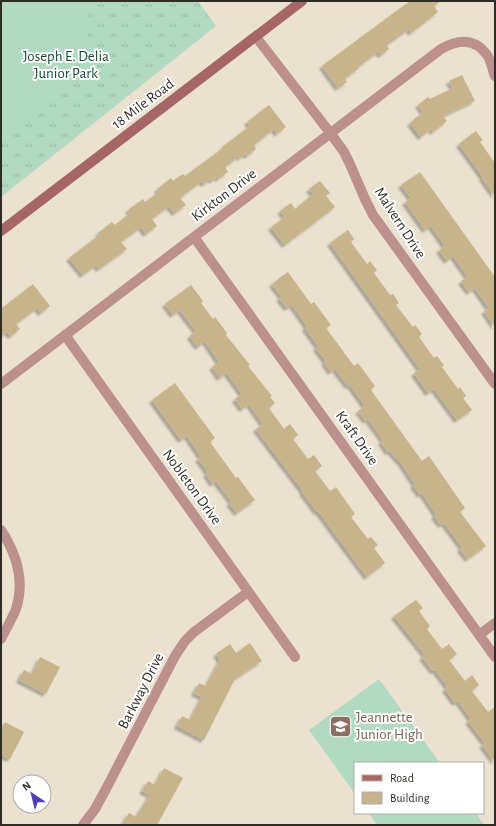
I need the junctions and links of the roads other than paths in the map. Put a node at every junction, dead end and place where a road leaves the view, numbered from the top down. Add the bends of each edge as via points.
1 (302, 1) edge
2 (256, 37) junction
3 (495, 76) edge
4 (331, 134) junction
5 (1, 231) edge
6 (194, 236) junction
7 (65, 335) junction
8 (1, 384) edge
9 (495, 384) edge
10 (1, 530) edge
11 (248, 592) junction
12 (495, 623) edge
13 (479, 635) junction
14 (1, 639) edge
15 (295, 657) dead end
16 (495, 657) edge
17 (83, 825) edge

1 - 2 main road, 18 Mile Road
2 - 4 street, Malvern Drive
2 - 5 main road, 18 Mile Road
3 - 4 street, Kirkton Drive via 487,55 480,48 470,42 459,41 450,44
4 - 6 street, Kirkton Drive
4 - 9 street, Malvern Drive via 349,162 373,215
6 - 7 street, Kirkton Drive
6 - 13 street, Kraft Drive
7 - 8 street, Kirkton Drive
7 - 11 street, Nobleton Drive
10 - 14 street via 17,563 20,589 16,608
11 - 15 street, Nobleton Drive
11 - 17 street, Barkway Drive via 202,624 185,641 106,790
12 - 13 street
13 - 16 street, Kraft Drive

